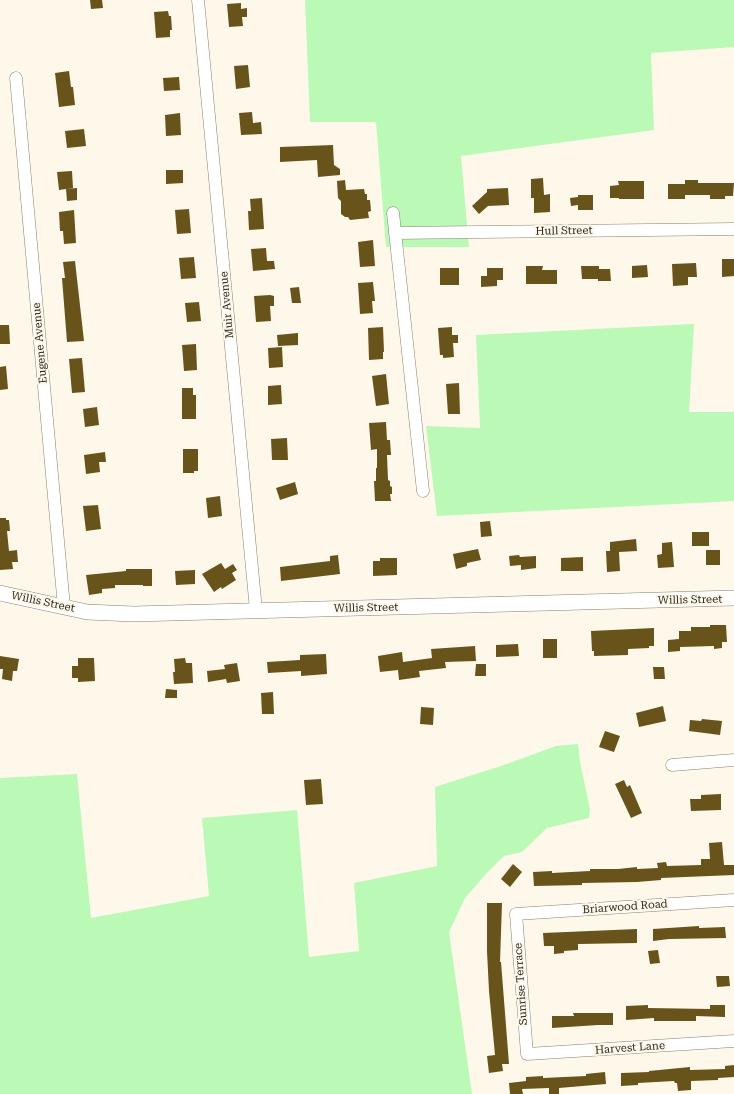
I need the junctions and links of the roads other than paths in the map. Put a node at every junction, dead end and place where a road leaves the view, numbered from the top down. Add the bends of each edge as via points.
1 (198, 0) edge
2 (16, 78) dead end
3 (393, 213) dead end
4 (734, 229) edge
5 (395, 233) junction
6 (423, 491) dead end
7 (0, 593) edge
8 (734, 598) edge
9 (64, 607) junction
10 (256, 610) junction
11 (734, 760) edge
12 (672, 765) dead end
13 (734, 900) edge
14 (516, 914) joint
15 (734, 1041) edge
16 (527, 1054) joint

1 - 10 street, Muir Avenue
2 - 9 street, Eugene Avenue
3 - 5 street
4 - 5 street, Hull Street
5 - 6 street
7 - 9 main road, Willis Street
8 - 10 main road, Willis Street
9 - 10 main road, Willis Street via 87,612 134,614
11 - 12 street
13 - 14 street, Briarwood Road
14 - 16 street, Sunrise Terrace
15 - 16 street, Harvest Lane

